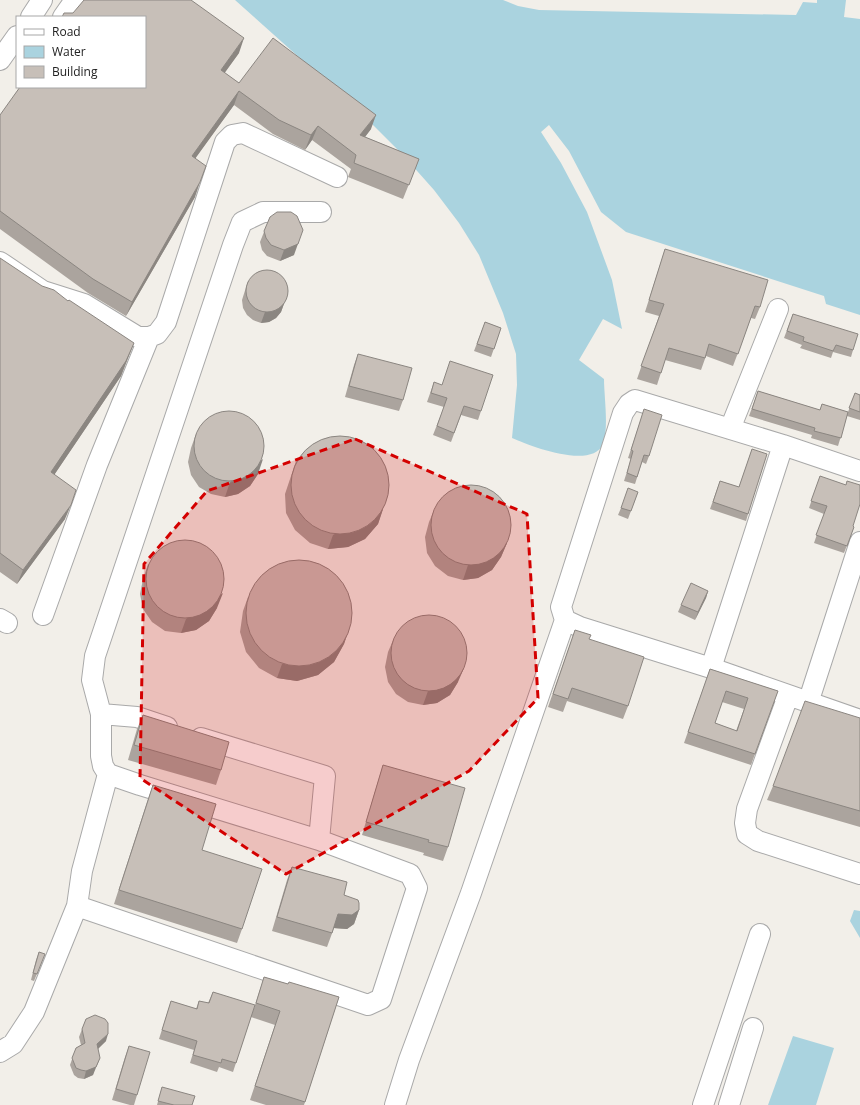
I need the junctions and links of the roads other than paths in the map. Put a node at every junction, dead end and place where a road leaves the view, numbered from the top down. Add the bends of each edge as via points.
1 (42, 0) edge
2 (75, 0) edge
3 (32, 16) edge
4 (64, 16) edge
5 (16, 37) edge
6 (0, 60) edge
7 (337, 178) dead end
8 (321, 212) dead end
9 (0, 262) edge
10 (778, 310) dead end
11 (149, 337) junction
12 (730, 429) junction
13 (783, 445) junction
14 (860, 471) edge
15 (860, 542) edge
16 (43, 615) dead end
17 (565, 620) junction
18 (711, 668) junction
19 (788, 696) junction
20 (808, 703) junction
21 (101, 714) junction
22 (860, 720) edge
23 (108, 774) junction
24 (319, 840) junction
25 (860, 874) edge
26 (77, 906) junction
27 (760, 934) dead end
28 (753, 1028) dead end
29 (0, 1052) edge
30 (396, 1105) edge
31 (703, 1105) edge
32 (729, 1105) edge

1 - 3 lane
2 - 4 lane
5 - 6 lane
7 - 11 lane via 243,133 232,135 225,142 166,322 157,334
8 - 21 lane via 263,212 242,222 95,656 92,680
9 - 11 lane via 43,291 84,304 138,337
10 - 12 lane
11 - 16 lane via 96,465
12 - 13 lane
12 - 17 lane via 641,400 629,404 622,413 562,607
13 - 14 lane
13 - 18 lane
15 - 20 lane
17 - 18 lane
17 - 30 lane
18 - 19 lane
19 - 20 lane
19 - 25 lane via 747,809 747,834 758,841
20 - 22 lane
21 - 23 lane via 100,756
21 - 24 lane via 137,717 325,776
23 - 24 lane
23 - 26 lane via 82,871
24 - 26 lane via 410,874 417,888 381,999 368,1004
26 - 29 lane via 34,1012 13,1044
27 - 31 lane
28 - 32 lane

